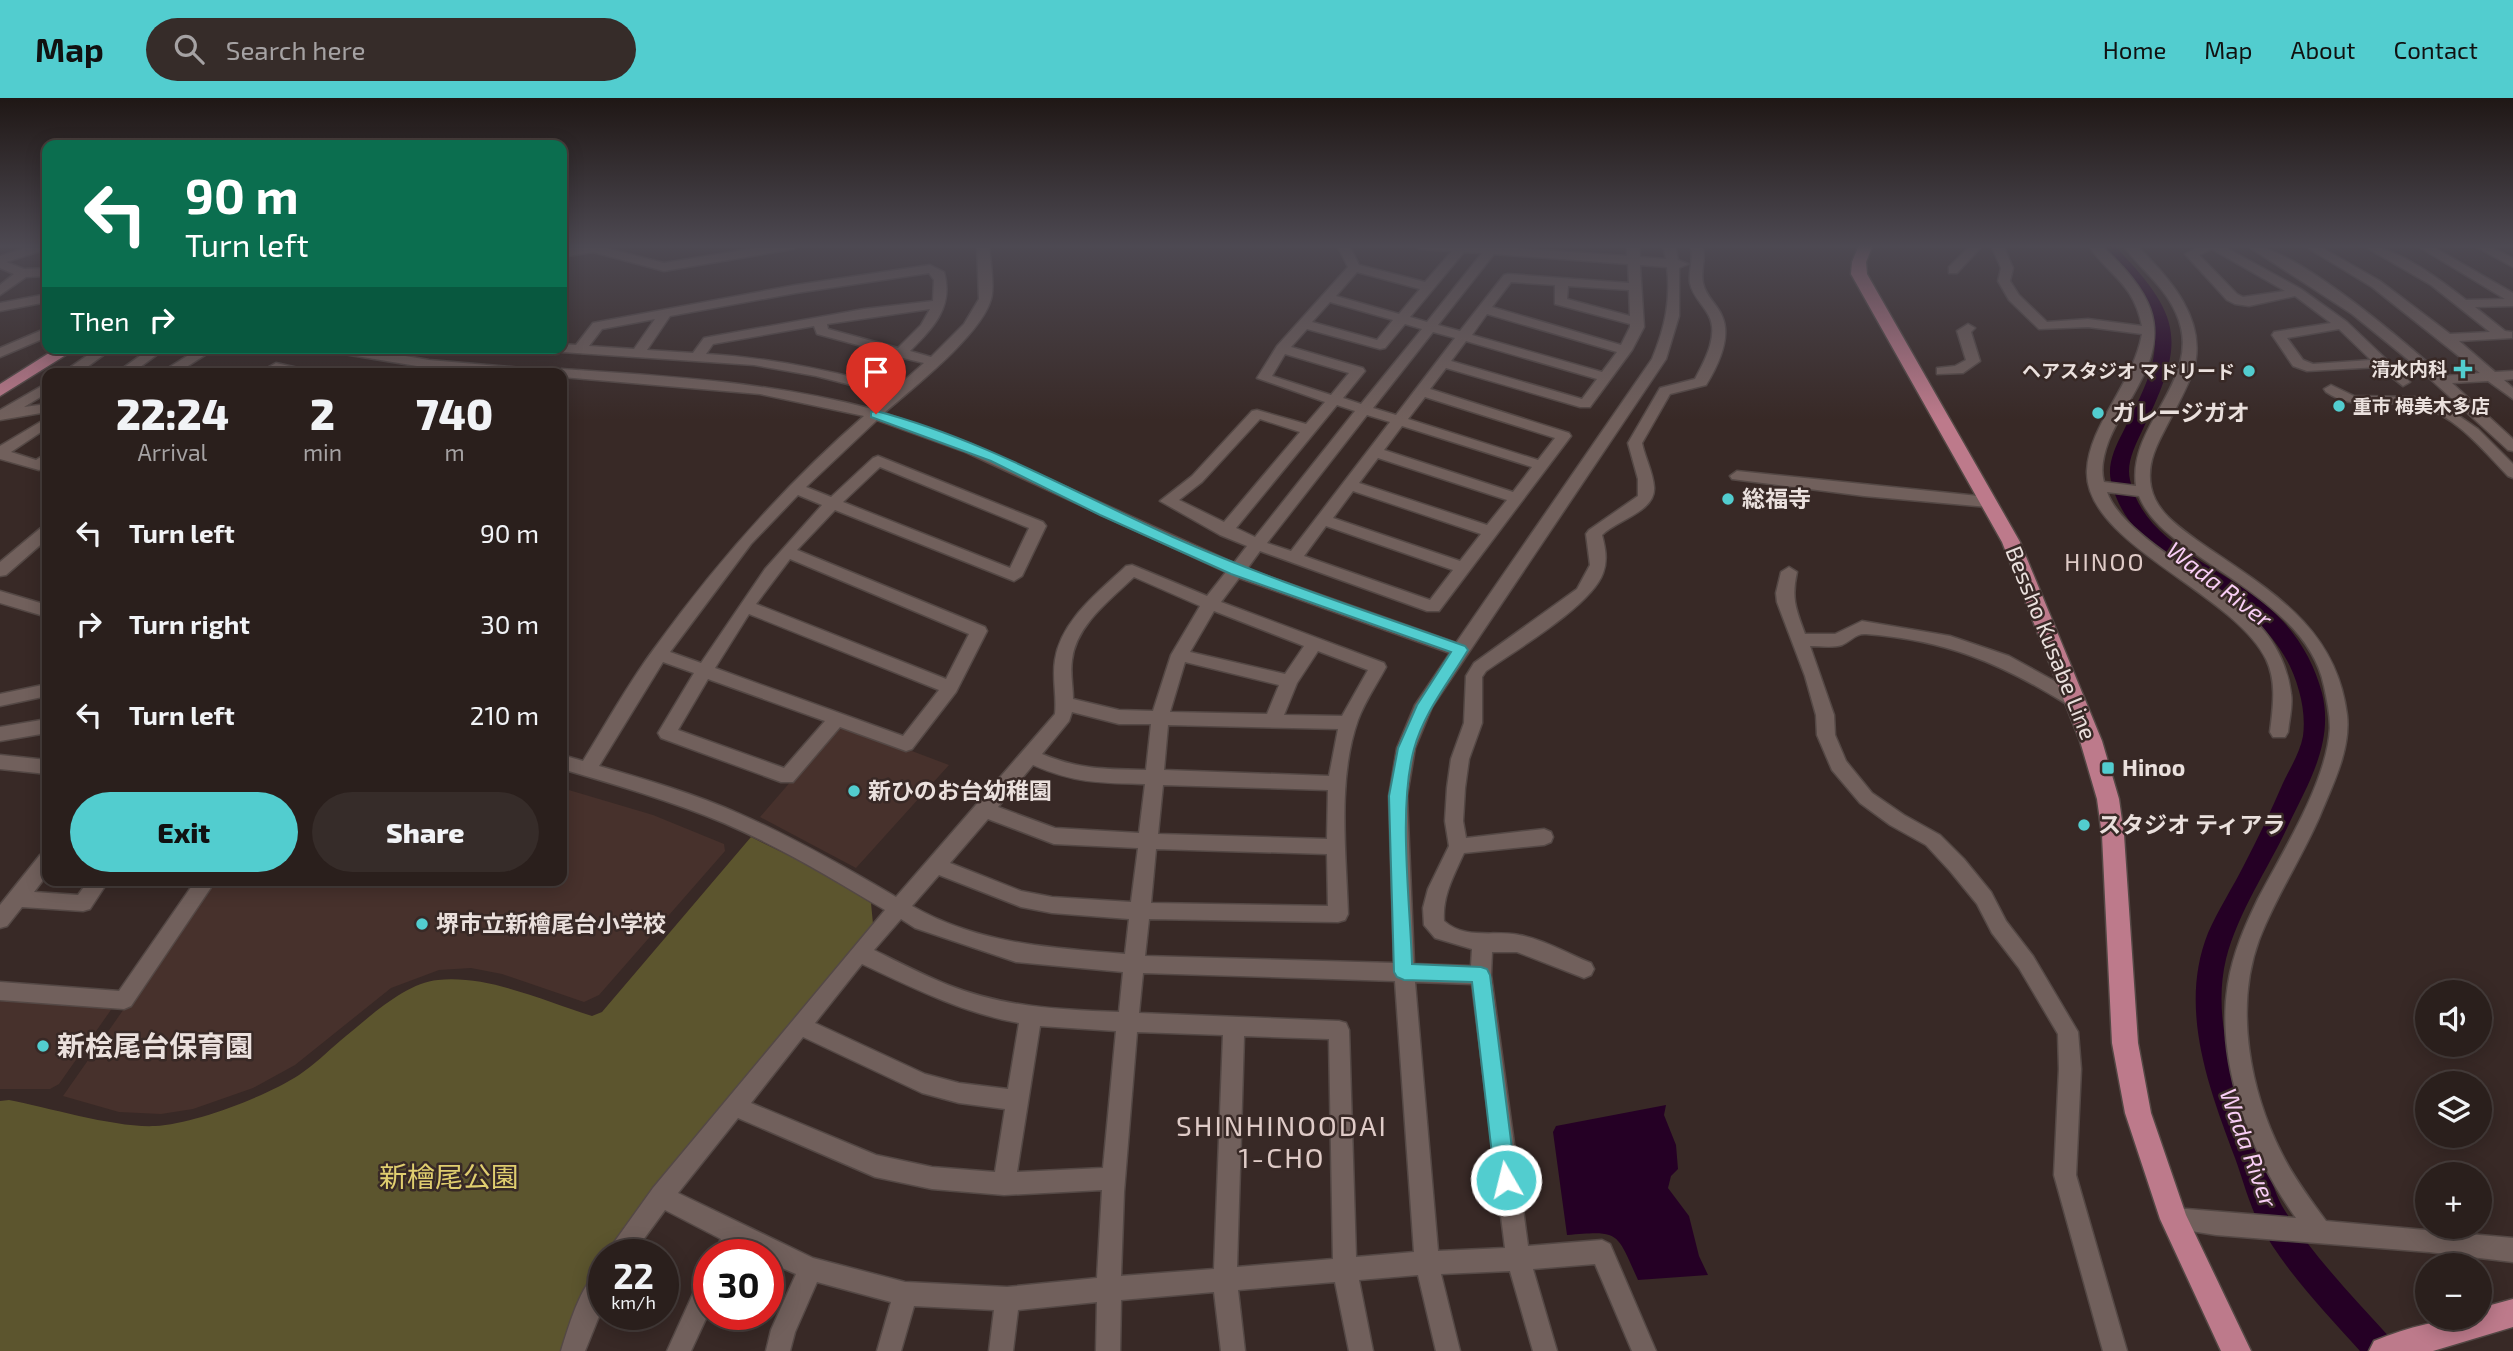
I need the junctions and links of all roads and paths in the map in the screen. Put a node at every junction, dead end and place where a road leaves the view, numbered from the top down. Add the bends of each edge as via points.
1 (18, 303) edge
2 (720, 303) edge
3 (982, 303) edge
4 (1321, 303) edge
5 (1349, 303) edge
6 (1414, 303) edge
7 (1449, 303) edge
8 (1490, 303) edge
9 (1569, 303) edge
10 (1635, 303) edge
11 (1676, 303) edge
12 (1708, 303) edge
13 (1876, 303) edge
14 (2021, 303) edge
15 (2142, 303) edge
16 (2179, 303) edge
17 (2313, 303) edge
18 (2350, 303) edge
19 (2364, 303) edge
20 (2402, 303) edge
21 (2472, 303) edge
22 (939, 304) joint
23 (2466, 304) joint
24 (0, 307) edge
25 (1486, 309) junction
26 (665, 314) junction
27 (1401, 318) junction
28 (820, 321) junction
29 (1637, 322) junction
30 (1304, 324) junction
31 (2342, 325) junction
32 (1430, 327) junction
33 (1968, 328) dead end
34 (2148, 331) junction
35 (42, 334) edge
36 (2508, 335) edge
37 (1463, 336) junction
38 (2447, 338) junction
39 (567, 348) edge
40 (580, 349) junction
41 (1282, 349) junction
42 (1625, 350) junction
43 (639, 352) junction
44 (0, 353) edge
45 (902, 353) junction
46 (45, 354) edge
47 (59, 354) edge
48 (98, 354) edge
49 (151, 354) edge
50 (200, 354) edge
51 (366, 354) edge
52 (400, 354) edge
53 (698, 356) junction
54 (395, 359) junction
55 (934, 362) junction
56 (1443, 363) junction
57 (2382, 363) junction
58 (77, 368) edge
59 (130, 368) edge
60 (176, 368) edge
61 (451, 368) edge
62 (1942, 371) dead end
63 (567, 373) edge
64 (2513, 375) edge
65 (2491, 376) junction
66 (1605, 377) junction
67 (2447, 380) junction
68 (0, 382) edge
69 (2403, 382) dead end
70 (2330, 389) dead end
71 (42, 390) edge
72 (0, 391) edge
73 (1421, 391) junction
74 (2513, 395) edge
75 (1334, 400) junction
76 (42, 409) edge
77 (1366, 410) junction
78 (876, 414) junction
79 (0, 416) edge
80 (1620, 419) junction
81 (1397, 420) junction
82 (42, 425) edge
83 (1644, 426) junction
84 (1309, 430) junction
85 (2513, 434) edge
86 (2513, 447) edge
87 (1374, 452) junction
88 (0, 454) edge
89 (42, 462) edge
90 (1540, 465) junction
91 (2513, 473) edge
92 (1737, 475) dead end
93 (1349, 485) junction
94 (2096, 486) junction
95 (795, 488) junction
96 (2145, 492) junction
97 (1517, 498) junction
98 (1988, 502) junction
99 (832, 503) junction
100 (1323, 520) junction
101 (1225, 531) junction
102 (1491, 532) junction
103 (1258, 545) junction
104 (40, 546) edge
105 (787, 552) junction
106 (1293, 559) junction
107 (1464, 568) junction
108 (0, 571) edge
109 (1236, 571) junction
110 (1789, 572) dead end
111 (0, 597) edge
112 (1210, 604) junction
113 (747, 607) junction
114 (42, 610) edge
115 (1798, 640) junction
116 (1314, 644) junction
117 (1460, 650) junction
118 (659, 654) junction
119 (1179, 655) junction
120 (706, 670) junction
121 (1289, 681) junction
122 (950, 688) junction
123 (42, 690) edge
124 (0, 700) edge
125 (2074, 700) junction
126 (1066, 704) junction
127 (838, 718) junction
128 (1160, 718) junction
129 (1273, 721) junction
130 (1348, 723) junction
131 (42, 727) edge
132 (2279, 732) dead end
133 (0, 734) edge
134 (1031, 757) junction
135 (0, 762) edge
136 (567, 763) edge
137 (42, 766) edge
138 (587, 768) junction
139 (1155, 778) junction
140 (1339, 783) junction
141 (985, 810) junction
142 (1544, 837) dead end
143 (1147, 841) junction
144 (1458, 846) junction
145 (1337, 847) junction
146 (935, 865) junction
147 (42, 867) edge
148 (96, 886) edge
149 (203, 886) edge
150 (17, 899) junction
151 (896, 908) junction
152 (1139, 911) junction
153 (0, 920) edge
154 (1482, 944) junction
155 (859, 953) junction
156 (1134, 964) junction
157 (1584, 969) dead end
158 (1404, 972) junction
159 (1481, 975) junction
160 (0, 991) edge
161 (1031, 1015) junction
162 (1129, 1022) junction
163 (800, 1026) junction
164 (1234, 1026) junction
165 (1018, 1100) junction
166 (734, 1106) junction
167 (1113, 1179) junction
168 (1004, 1184) junction
169 (661, 1196) junction
170 (2174, 1219) junction
171 (2317, 1232) junction
172 (629, 1239) edge
173 (722, 1239) edge
174 (2513, 1250) edge
175 (1518, 1259) junction
176 (784, 1261) edge
177 (1427, 1263) junction
178 (811, 1269) junction
179 (1345, 1271) junction
180 (1225, 1280) junction
181 (1107, 1289) junction
182 (905, 1294) junction
183 (1007, 1299) junction
184 (588, 1309) edge
185 (2513, 1313) edge
186 (693, 1320) edge
187 (2396, 1348) edge
188 (573, 1351) edge
189 (679, 1351) edge
190 (778, 1351) edge
191 (889, 1351) edge
192 (1001, 1351) edge
193 (1108, 1351) edge
194 (1233, 1351) edge
195 (1361, 1351) edge
196 (1448, 1351) edge
197 (1545, 1351) edge
198 (1644, 1351) edge
199 (2115, 1351) edge
200 (2236, 1351) edge

1 - 24 street
2 - 26 street
3 - 55 street via 969,326
4 - 30 street
5 - 27 street
6 - 27 street
7 - 32 street
8 - 25 street
9 - 29 street
10 - 29 street
11 - 80 street via 1670,333 1645,383
12 - 83 street via 1718,326 1715,354 1701,382 1665,391
13 - 98 main road, Bessho Kusabe Line
14 - 34 street via 2043,326 2088,323
15 - 34 street
16 - 96 street via 2188,329 2187,367 2147,450 2142,467
17 - 31 street
18 - 67 street
19 - 67 street via 2409,339
20 - 38 street
21 - 23 street
22 - 28 street
22 - 45 street via 926,328
23 - 36 street
25 - 37 street
25 - 42 street
26 - 40 street via 598,326
26 - 43 street
27 - 30 street via 1380,345
27 - 32 street
28 - 45 street via 822,331
28 - 53 street via 709,341
29 - 42 street
30 - 41 street
31 - 57 street
31 - 57 street via 2279,335 2298,363 2312,368
32 - 37 street
32 - 77 street
33 - 62 street via 1964,337 1973,361 1958,370
34 - 94 street via 2136,379 2100,440 2094,461
35 - 44 street
36 - 38 street
37 - 56 street
37 - 66 street
38 - 65 street
39 - 40 street
40 - 43 street
41 - 75 street via 1264,378
41 - 75 street via 1358,371
42 - 66 street
43 - 53 street
45 - 53 street via 867,385 781,365
45 - 55 street
46 - 68 main road
47 - 72 main road
48 - 58 street
49 - 59 street
50 - 60 street
51 - 54 street
52 - 54 street
54 - 61 street
55 - 78 street
56 - 66 street via 1585,404
56 - 73 street
57 - 69 street
63 - 78 street via 755,389
64 - 65 street
65 - 67 street
65 - 74 street
67 - 85 street
67 - 86 street
70 - 91 street via 2369,401 2413,400 2448,413
71 - 79 street
73 - 81 street
73 - 90 street via 1564,436
75 - 77 street
75 - 84 street
76 - 79 street
77 - 81 street
77 - 103 street
78 - 95 street
78 - 109 street via 996,458
80 - 83 street
80 - 117 street
81 - 87 street
81 - 90 street
82 - 88 street
83 - 144 street via 1635,443 1647,497 1599,526 1594,534 1599,563 1595,578 1583,593 1480,667 1474,676 1472,723 1456,788
84 - 101 street
84 - 101 street via 1257,414 1197,479 1168,501
87 - 93 street
87 - 97 street
88 - 89 street
90 - 97 street
92 - 98 street
93 - 100 street
93 - 102 street
94 - 96 street
94 - 132 street via 2128,532 2228,604 2261,635 2274,655 2281,679
95 - 99 street
95 - 118 street via 746,540
96 - 171 street via 2168,525 2294,618 2323,657 2331,679 2338,711 2337,744 2296,850 2242,961 2237,1018 2242,1064 2268,1146
97 - 102 street
98 - 125 main road, Bessho Kusabe Line via 2011,542
99 - 99 street via 1014,576 1038,526 878,461
99 - 105 street
100 - 106 street
100 - 107 street
101 - 103 street
102 - 107 street
103 - 106 street
103 - 109 street
104 - 108 street
105 - 113 street
105 - 122 street via 979,631
106 - 107 street via 1433,607
109 - 112 street
109 - 117 street
110 - 115 street via 1784,602
111 - 114 street
112 - 116 street
112 - 119 street
112 - 126 street via 1132,570 1094,607 1068,642 1063,660
113 - 120 street
113 - 122 street
115 - 125 street via 1838,640 1862,627 1934,639 2002,659
115 - 199 street via 1838,765 1866,798 1933,840 1957,864 1984,898 2068,1032 2065,1175
116 - 121 street
116 - 130 street via 1378,667
117 - 158 street via 1424,705 1406,748 1398,796
118 - 120 street
118 - 138 street
119 - 121 street
119 - 128 street via 1163,695
120 - 127 street
120 - 127 street via 667,733 787,777
121 - 129 street
122 - 127 street via 906,744
123 - 124 street
125 - 170 main road, Bessho Kusabe Line via 2108,799 2129,1070 2145,1140
126 - 128 street via 1119,718
126 - 134 street via 1063,716
128 - 129 street
128 - 139 street
129 - 130 street
130 - 140 street
131 - 133 street
134 - 139 street via 1083,775
134 - 141 street
135 - 137 street
136 - 138 street
138 - 151 street via 733,820 815,859
139 - 140 street
139 - 143 street
140 - 145 street
141 - 143 street via 1054,836
141 - 146 street
142 - 144 street
143 - 145 street
143 - 152 street
144 - 154 street via 1438,889 1434,925 1442,932
145 - 152 street via 1338,914
146 - 151 street
146 - 152 street via 1021,899
147 - 150 street
148 - 150 street via 83,904
149 - 160 street via 124,1000
150 - 153 street
151 - 155 street
151 - 156 street via 942,930 1016,953
152 - 156 street
154 - 157 street via 1518,943
154 - 159 street
155 - 161 street via 944,993
155 - 163 street
156 - 158 street
156 - 162 street
158 - 159 street
158 - 177 street
159 - 175 street
161 - 162 street
161 - 165 street
162 - 164 street
162 - 167 street
163 - 165 street via 922,1083
163 - 166 street
164 - 179 street via 1339,1030
164 - 180 street
165 - 168 street
166 - 168 street via 875,1166 932,1178
166 - 169 street
167 - 168 street
167 - 181 street
169 - 172 street
169 - 173 street
170 - 171 street
170 - 200 main road, Bessho Kusabe Line
171 - 174 street
175 - 177 street
175 - 197 street
175 - 198 street via 1602,1252
176 - 178 street
177 - 179 street
177 - 196 street
178 - 182 street
178 - 190 street
179 - 180 street
179 - 195 street
180 - 181 street
180 - 194 street
181 - 183 street
181 - 193 street
182 - 183 street
182 - 191 street
183 - 192 street
184 - 188 street
185 - 187 main road
186 - 189 street

